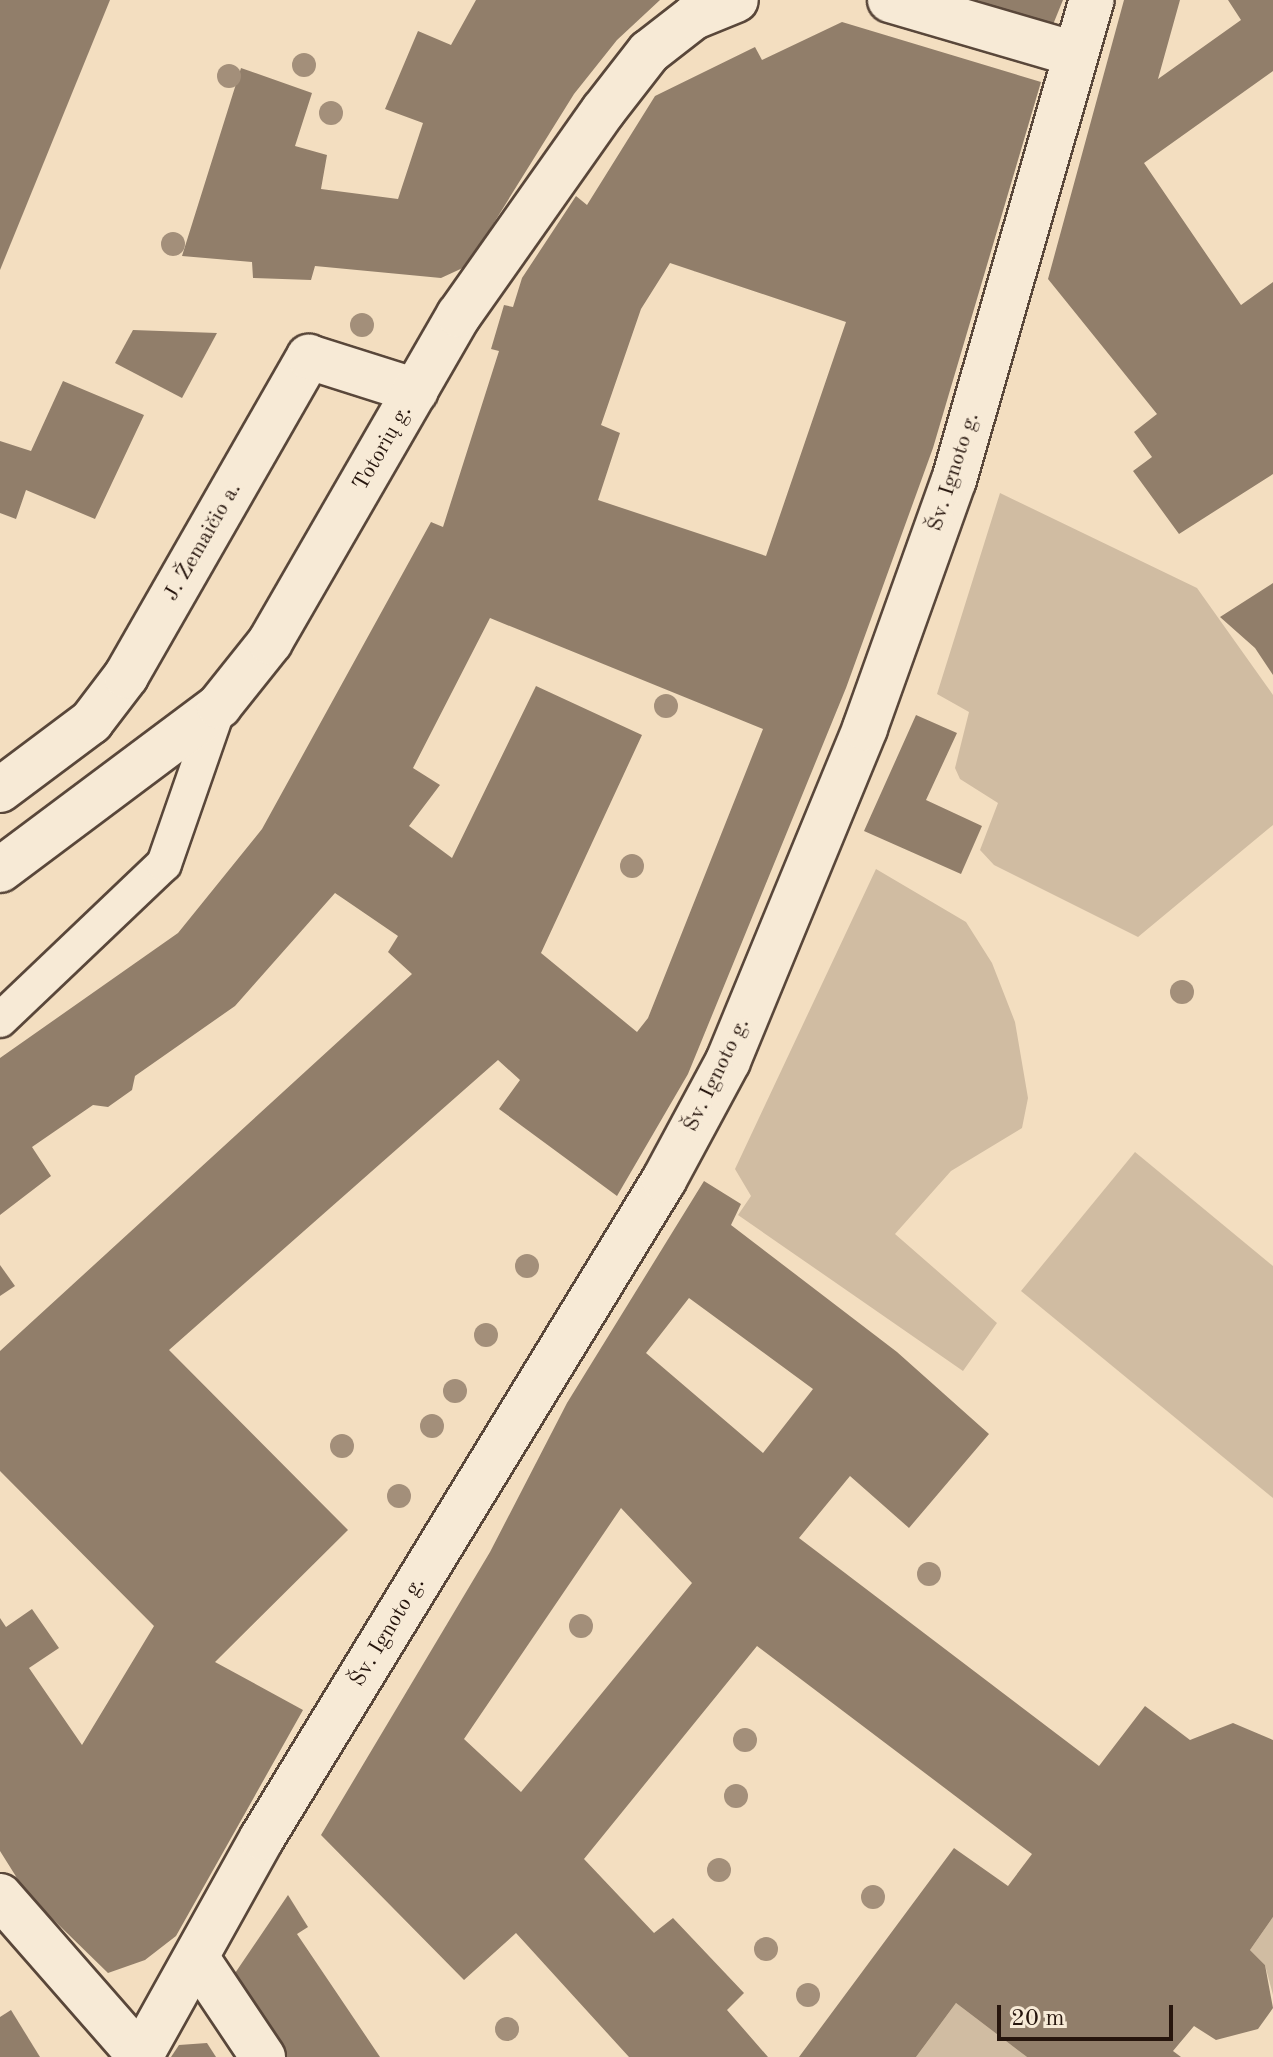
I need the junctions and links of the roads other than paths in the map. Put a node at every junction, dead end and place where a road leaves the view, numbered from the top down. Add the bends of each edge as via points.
1 (736, 0) edge
2 (890, 0) edge
3 (1092, 0) edge
4 (1075, 54) junction
5 (416, 391) junction
6 (219, 706) junction
7 (91, 722) junction
8 (138, 769) junction
9 (0, 790) edge
10 (0, 870) edge
11 (6, 1000) edge
12 (0, 1896) edge
13 (198, 1960) junction
14 (140, 2056) edge
15 (263, 2057) edge

1 - 5 street, Totorių g. via 694,17 649,52 459,315
2 - 4 street
3 - 4 street, Šv. Ignoto g.
4 - 13 street, Šv. Ignoto g. via 954,480 865,728 728,1061 664,1180 262,1838
5 - 6 street, Totorių g. via 270,642
5 - 7 street, J. Žemaičio a. via 309,357 126,676
6 - 8 street, Totorių g.
6 - 11 lane via 164,864
7 - 8 street
7 - 9 street, J. Žemaičio a.
8 - 10 street, Totorių g.
12 - 14 street
13 - 14 street, Šv. Ignoto g.
13 - 15 street

